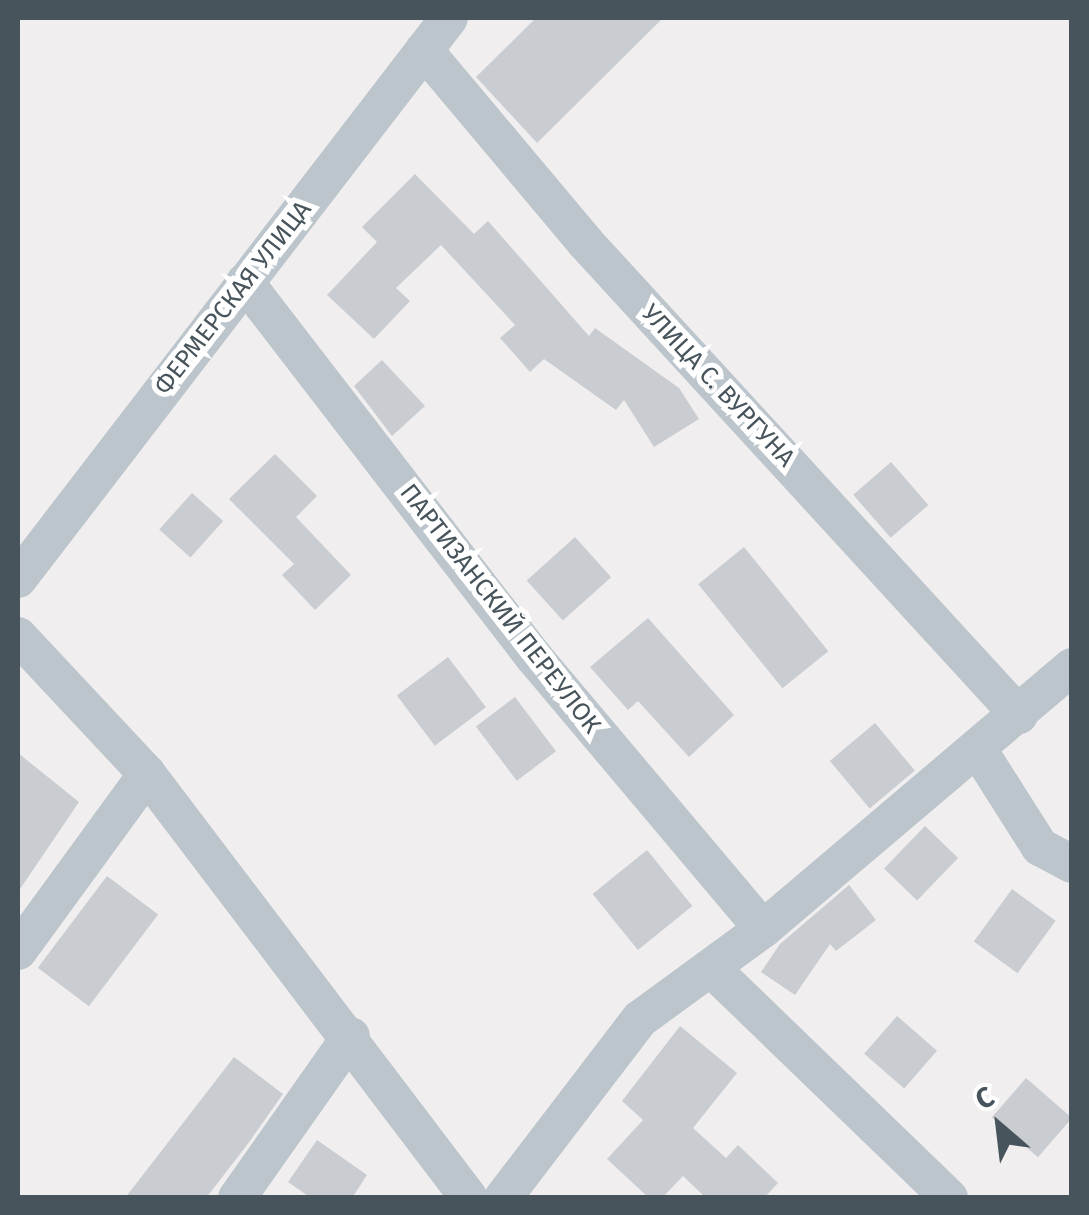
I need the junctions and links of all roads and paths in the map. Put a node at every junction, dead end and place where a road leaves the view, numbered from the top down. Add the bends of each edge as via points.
1 (448, 18) edge
2 (424, 50) junction
3 (245, 282) junction
4 (18, 579) edge
5 (18, 636) edge
6 (1072, 666) edge
7 (1020, 715) junction
8 (979, 751) junction
9 (147, 774) junction
10 (1072, 864) edge
11 (763, 929) junction
12 (18, 951) edge
13 (711, 968) junction
14 (351, 1036) junction
15 (237, 1198) edge
16 (469, 1198) edge
17 (502, 1198) edge
18 (949, 1198) edge

1 - 2 street, ФЕРМЕРСКАЯ УЛИЦА
2 - 3 street, ФЕРМЕРСКАЯ УЛИЦА
2 - 7 street, УЛИЦА С. ВУРГУНА via 586,242
3 - 4 street, ФЕРМЕРСКАЯ УЛИЦА
3 - 11 street, ПАРТИЗАНСКИЙ ПЕРЕУЛОК via 533,656
5 - 9 street
6 - 7 street
7 - 8 street
8 - 10 street via 1040,847
8 - 11 street
9 - 12 street
9 - 14 street
11 - 13 street
13 - 17 street via 640,1019
13 - 18 street
14 - 15 street
14 - 16 street

